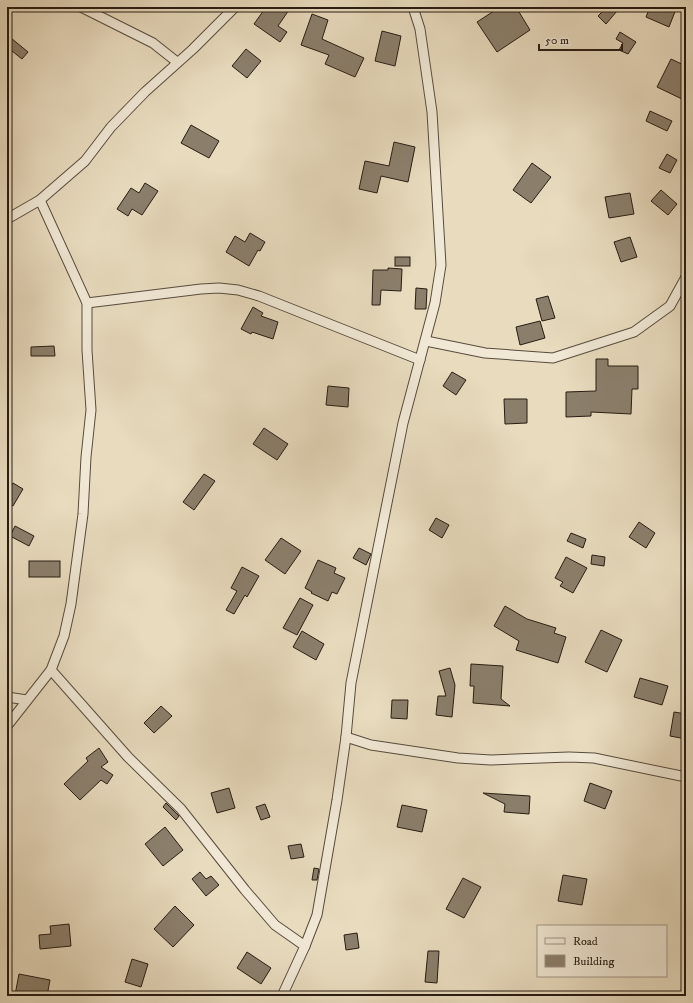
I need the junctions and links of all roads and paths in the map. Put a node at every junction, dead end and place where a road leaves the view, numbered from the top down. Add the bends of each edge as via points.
1 (81, 7) edge
2 (235, 7) edge
3 (413, 7) edge
4 (178, 62) junction
5 (40, 200) junction
6 (7, 219) edge
7 (686, 277) edge
8 (87, 302) junction
9 (426, 341) junction
10 (420, 360) junction
11 (51, 670) junction
12 (7, 696) edge
13 (27, 700) junction
14 (7, 726) edge
15 (346, 737) junction
16 (686, 777) edge
17 (305, 946) junction
18 (282, 996) edge

1 - 4 street via 153,43
2 - 4 street
3 - 9 street via 420,29 432,112 441,264 436,303
4 - 5 street via 110,127 85,161
5 - 6 street
5 - 8 street
7 - 9 street via 670,306 634,332 553,358 485,353
8 - 10 street via 201,289 238,290 266,298
8 - 11 street via 91,410 83,514 68,617
9 - 10 street
10 - 15 street via 403,423 352,676
11 - 13 street
11 - 17 street via 128,758 181,809 275,924
12 - 13 street
13 - 14 street
15 - 16 street via 371,745 458,758 594,758
15 - 17 street via 317,915
17 - 18 street

